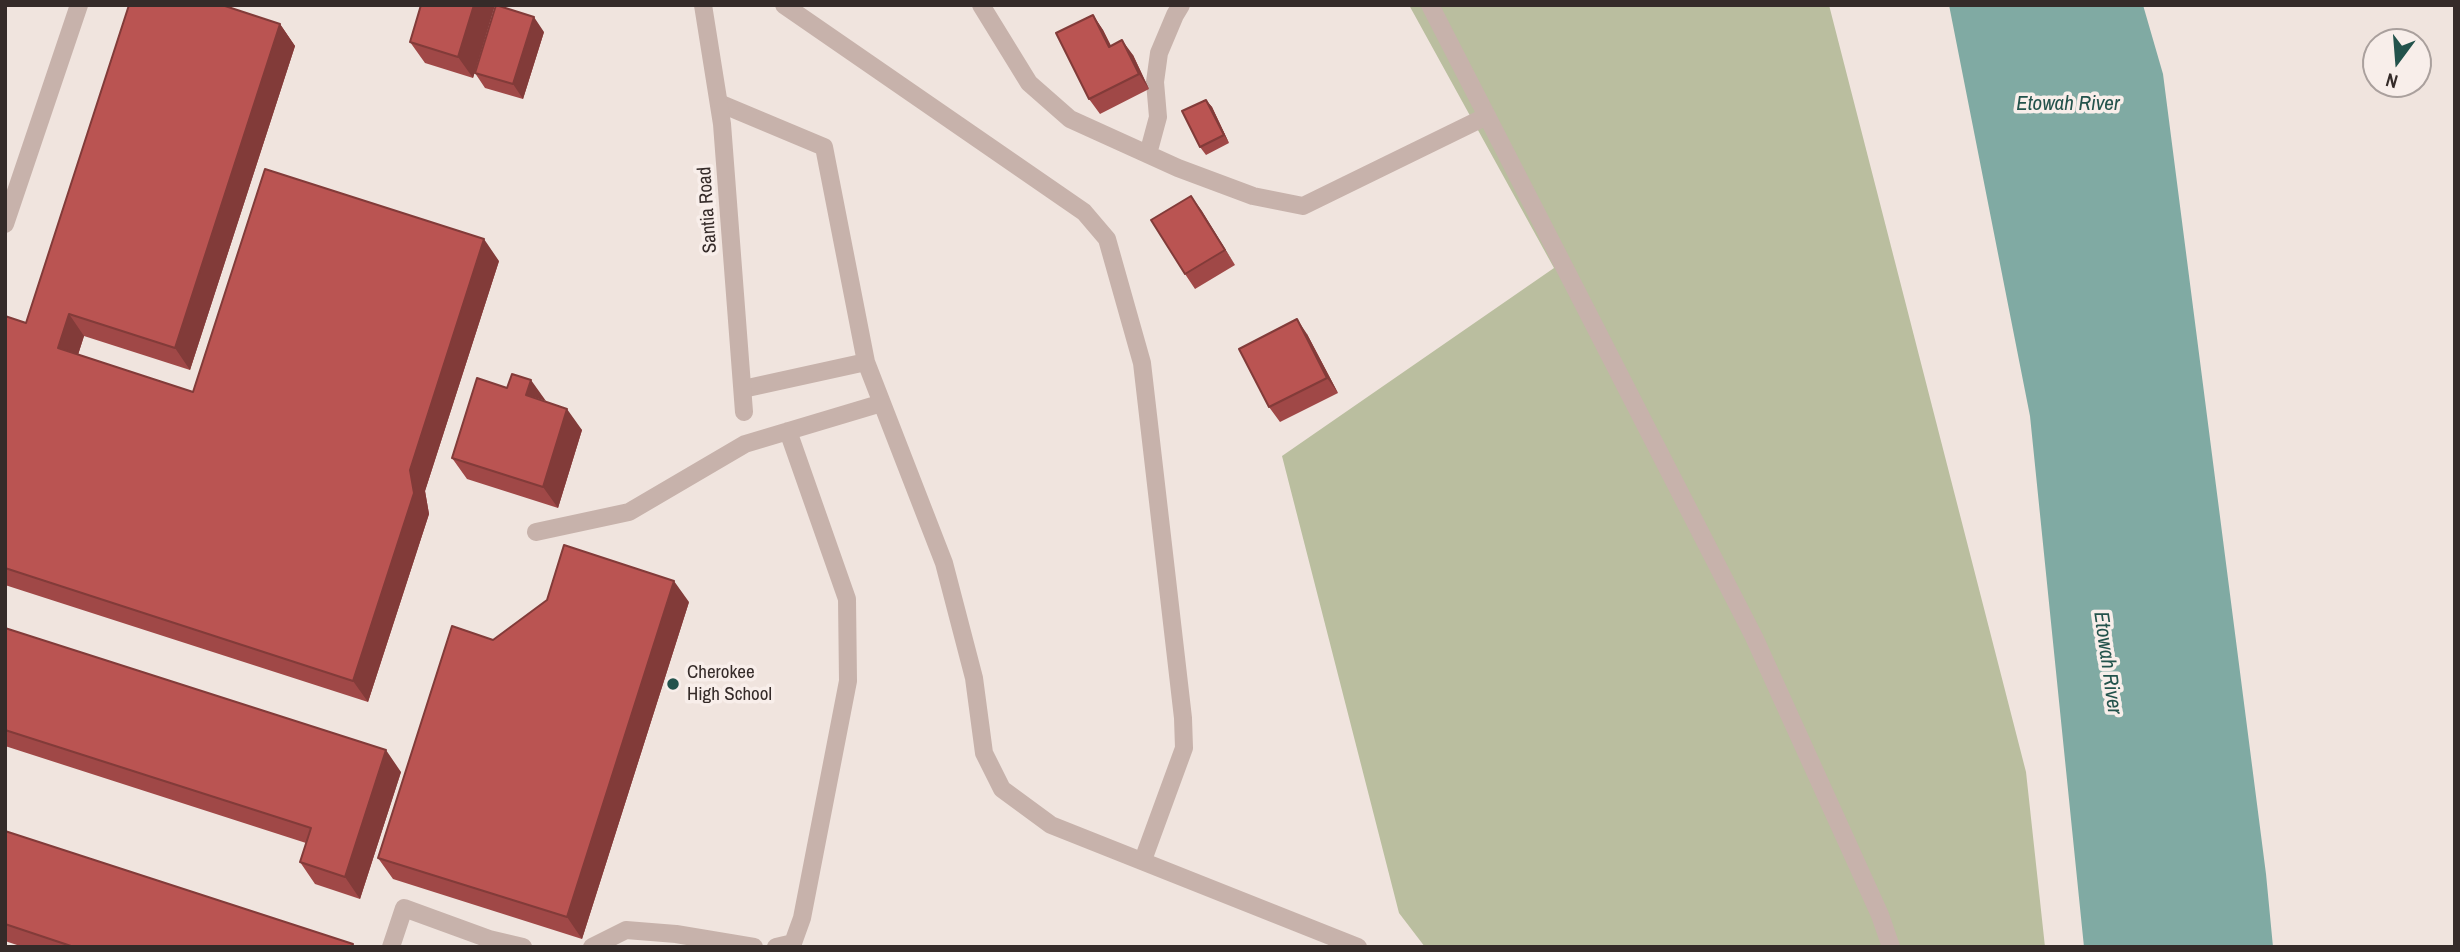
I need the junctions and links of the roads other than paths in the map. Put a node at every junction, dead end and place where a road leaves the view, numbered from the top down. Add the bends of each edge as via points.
1 (79, 5) edge
2 (703, 5) edge
3 (784, 5) edge
4 (981, 5) edge
5 (1181, 5) edge
6 (1430, 5) edge
7 (719, 103) junction
8 (1487, 116) junction
9 (1147, 154) junction
10 (5, 224) edge
11 (866, 362) junction
12 (743, 389) junction
13 (882, 403) junction
14 (744, 412) dead end
15 (788, 431) junction
16 (536, 532) dead end
17 (1143, 860) junction
18 (391, 947) edge
19 (523, 947) edge
20 (592, 947) edge
21 (754, 947) edge
22 (776, 947) edge
23 (1358, 947) edge
24 (1891, 947) edge

1 - 10 street
2 - 7 street, Santia Road
3 - 17 street via 1084,212 1107,239 1142,363 1183,718 1184,748
4 - 9 street via 1029,83 1070,119
5 - 9 street via 1160,53 1155,82 1158,117
6 - 8 street
7 - 11 street via 824,147
7 - 12 street, Santia Road
8 - 9 street via 1303,206 1253,196
8 - 24 street via 1754,637
11 - 12 street
11 - 13 street
12 - 14 street, Santia Road
13 - 15 street
13 - 17 street via 944,563 974,678 984,752 1002,789 1051,825
15 - 16 street via 745,444 629,512
15 - 22 street via 847,598 848,681 802,918 793,943
17 - 23 street
18 - 19 street via 404,908
20 - 21 street via 626,930

